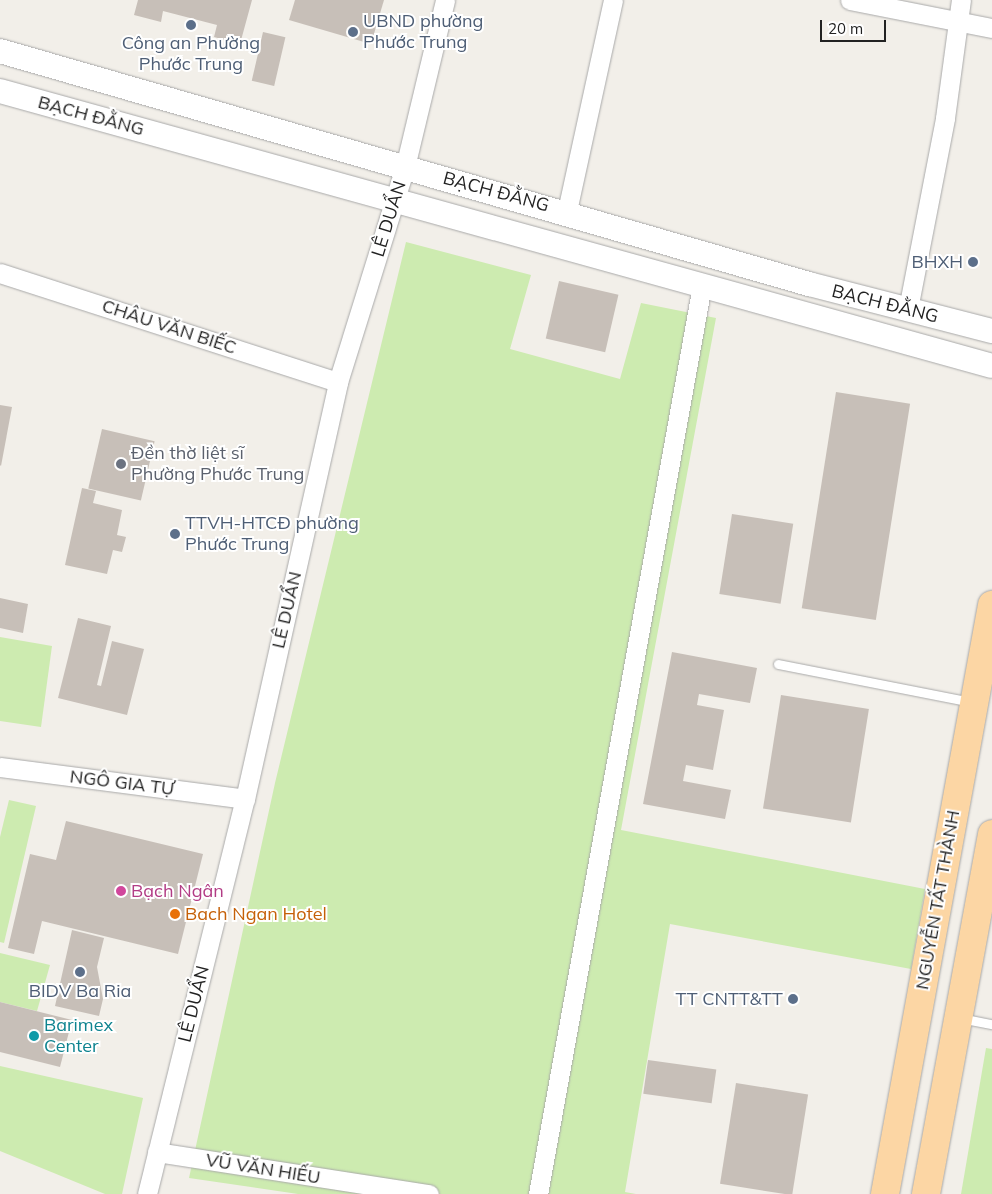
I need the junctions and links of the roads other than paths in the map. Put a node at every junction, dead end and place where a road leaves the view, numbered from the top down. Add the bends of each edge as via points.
1 (445, 0) edge
2 (613, 0) edge
3 (850, 0) edge
4 (961, 0) edge
5 (957, 21) junction
6 (992, 28) edge
7 (0, 51) edge
8 (0, 91) edge
9 (405, 167) junction
10 (396, 200) junction
11 (567, 212) junction
12 (0, 273) edge
13 (702, 285) junction
14 (908, 309) junction
15 (992, 331) edge
16 (992, 366) edge
17 (338, 382) junction
18 (992, 606) edge
19 (778, 664) dead end
20 (974, 702) junction
21 (0, 768) edge
22 (245, 799) junction
23 (992, 834) edge
24 (918, 1009) junction
25 (959, 1018) junction
26 (992, 1024) edge
27 (157, 1152) junction
28 (147, 1194) edge
29 (429, 1194) edge
30 (538, 1194) edge
31 (885, 1194) edge
32 (926, 1194) edge

1 - 9 street, LÊ DUẨN
2 - 11 street
3 - 5 street
4 - 5 street
5 - 6 street
5 - 14 street via 945,118 931,175
7 - 9 street, BẠCH ĐẰNG
8 - 10 street, BẠCH ĐẰNG
9 - 10 street, LÊ DUẨN
9 - 11 street, BẠCH ĐẰNG
10 - 13 street, BẠCH ĐẰNG
10 - 17 street, LÊ DUẨN
11 - 14 street, BẠCH ĐẰNG via 808,284
12 - 17 street, CHÂU VĂN BIẾC
13 - 16 street, BẠCH ĐẰNG
13 - 30 street
14 - 15 street, BẠCH ĐẰNG
17 - 22 street, LÊ DUẨN
18 - 20 main road, NGUYỄN TẤT THÀNH
19 - 20 lane
20 - 24 main road, NGUYỄN TẤT THÀNH
21 - 22 street, NGÔ GIA TỰ
22 - 27 street, LÊ DUẨN
23 - 25 main road
24 - 25 main road
24 - 31 main road, NGUYỄN TẤT THÀNH
25 - 26 lane
25 - 32 main road
27 - 28 street, LÊ DUẨN
27 - 29 street, VŨ VĂN HIẾU

